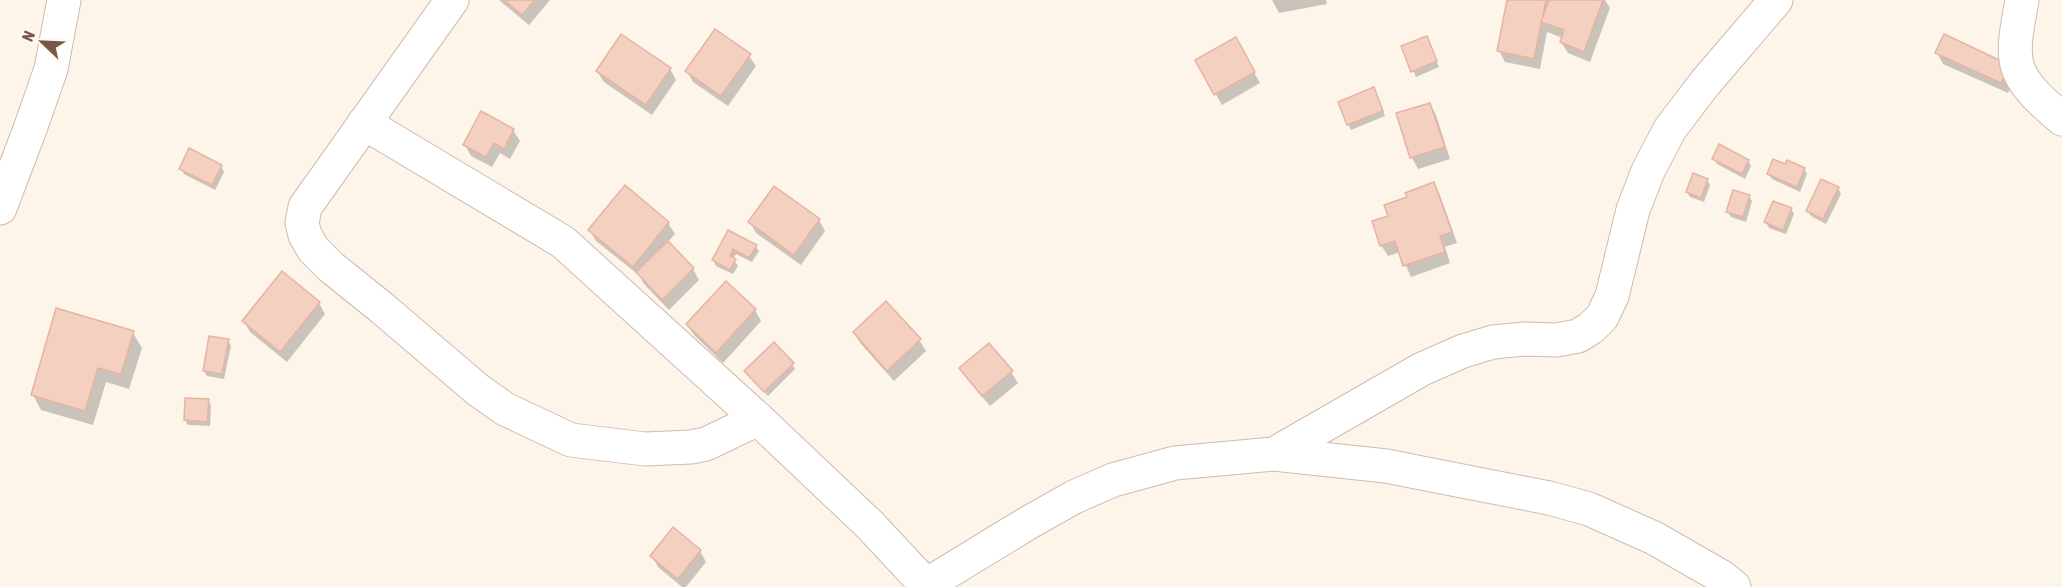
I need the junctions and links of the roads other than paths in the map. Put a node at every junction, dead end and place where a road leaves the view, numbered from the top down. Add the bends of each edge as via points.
1 (64, 0) edge
2 (452, 0) edge
3 (1776, 0) edge
4 (2022, 0) edge
5 (2062, 119) edge
6 (364, 123) junction
7 (0, 208) edge
8 (758, 418) junction
9 (1274, 454) junction
10 (924, 586) edge
11 (1734, 587) edge

1 - 7 street via 51,69
2 - 6 street
3 - 9 street via 1670,129 1632,210 1612,296 1602,317 1591,328 1567,338 1493,342 1463,351 1422,369
4 - 5 street via 2017,67 2034,94
6 - 8 street via 563,242
6 - 8 street via 305,207 305,235 331,267 478,390 505,409 571,440 601,445 645,449 691,447 706,444
8 - 10 street via 870,525
9 - 10 street via 1175,464 1113,480 1065,502
9 - 11 street via 1386,466 1559,501 1654,538

